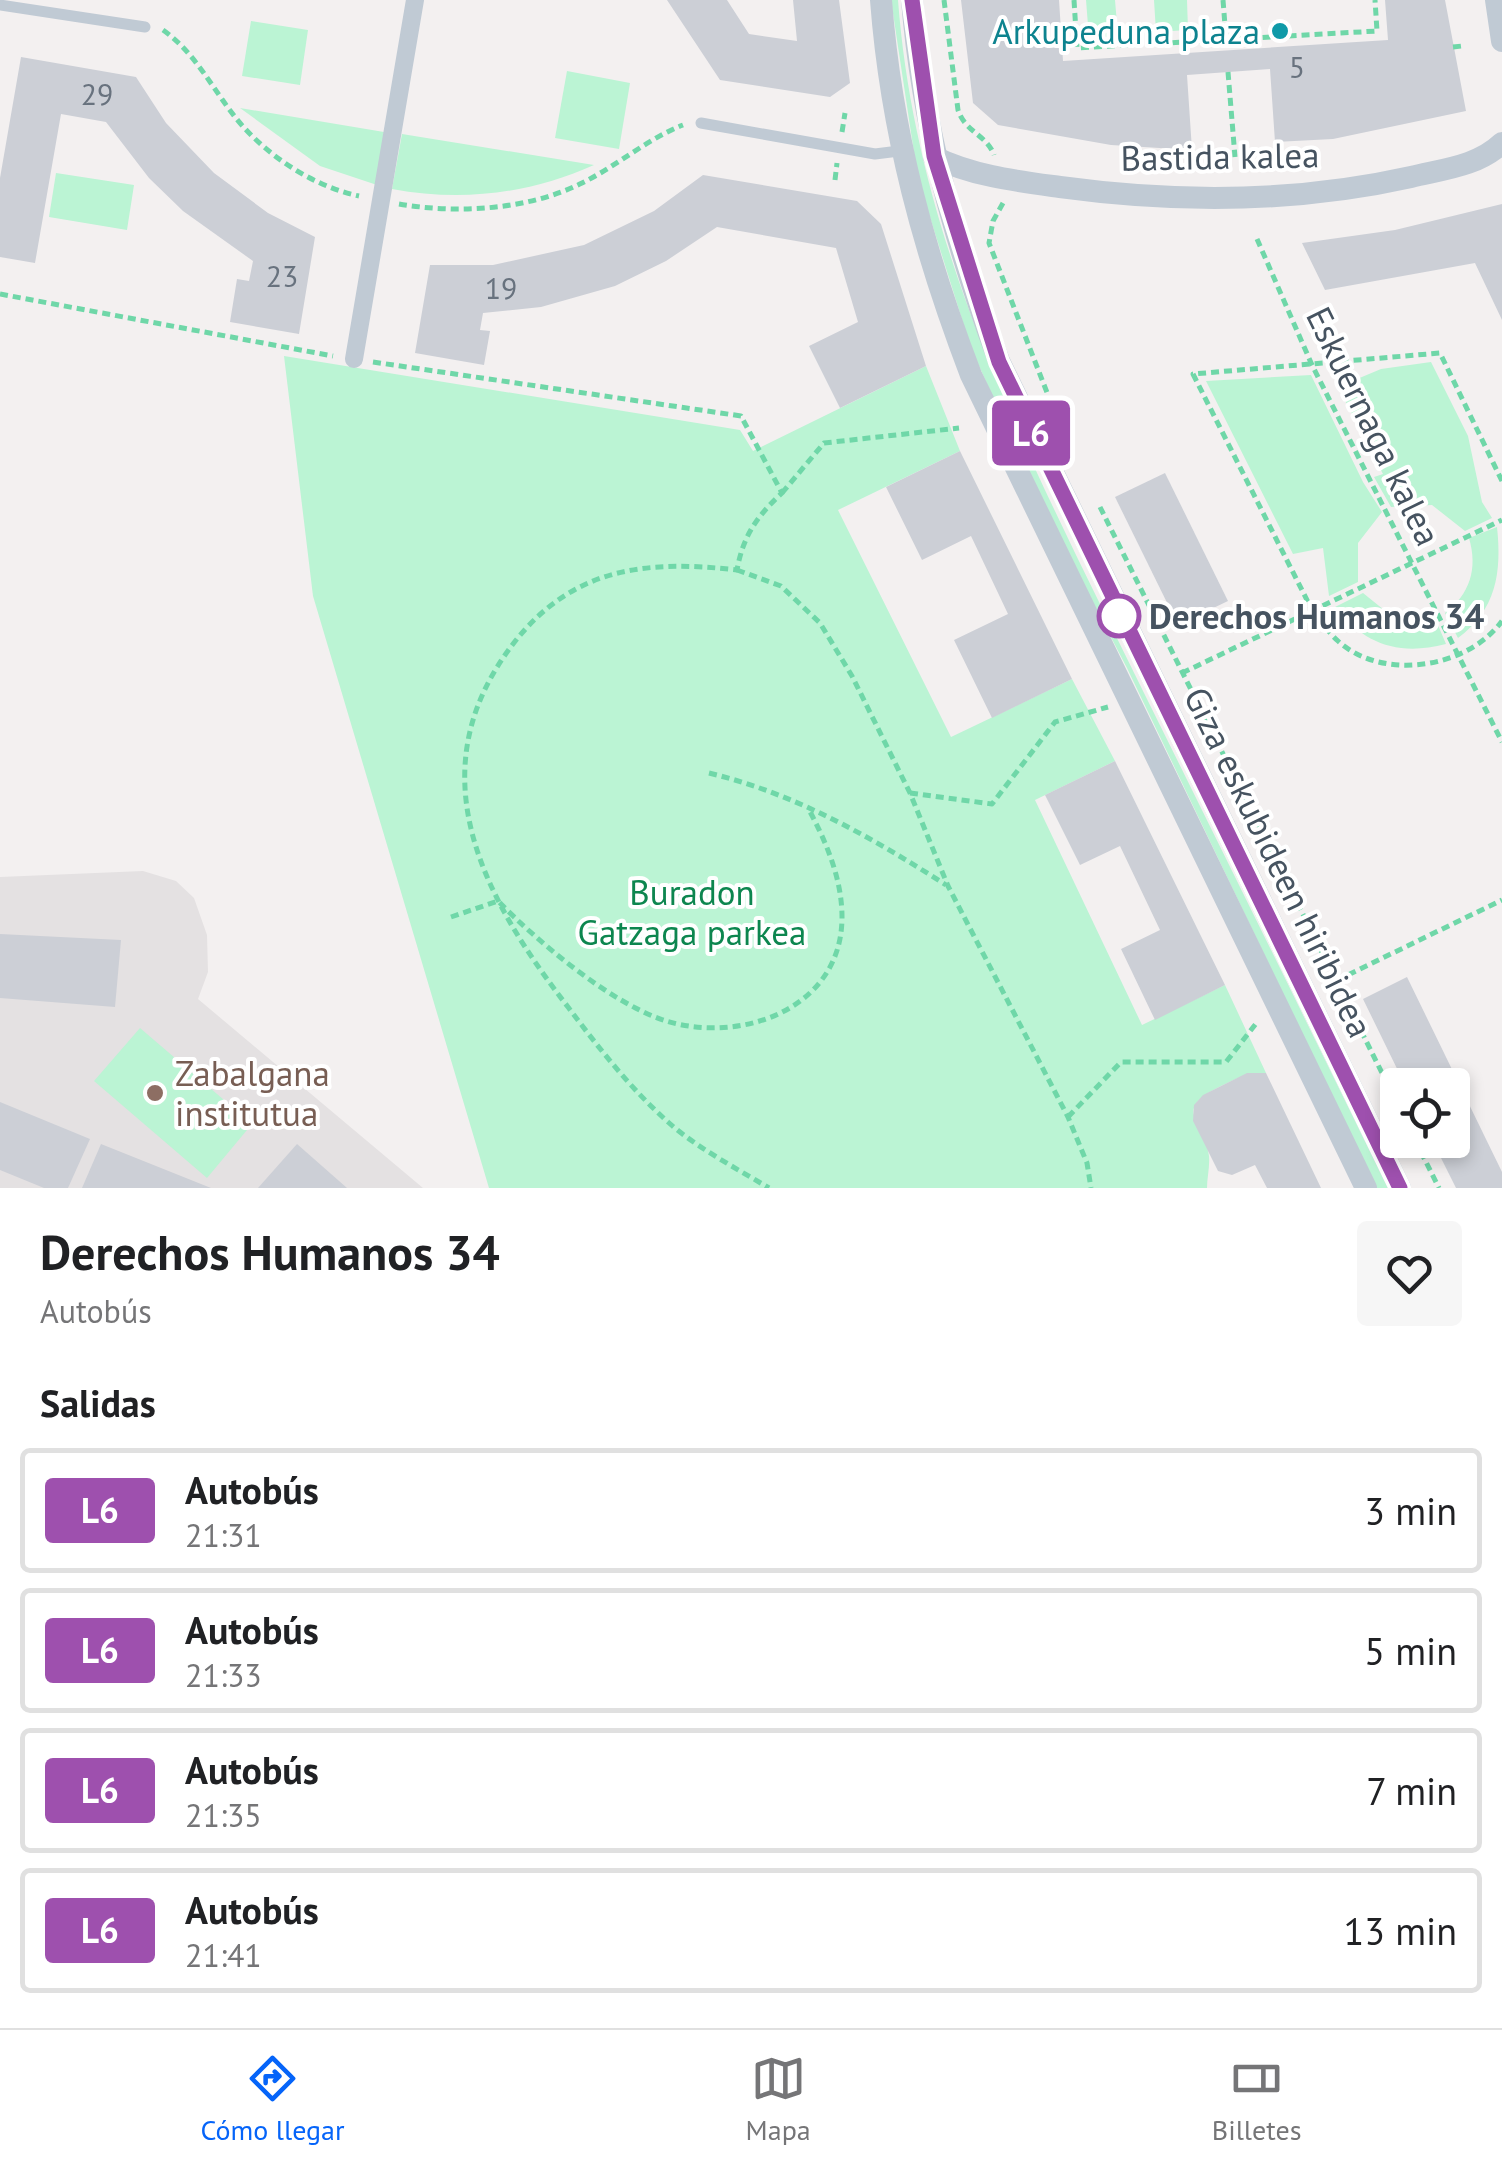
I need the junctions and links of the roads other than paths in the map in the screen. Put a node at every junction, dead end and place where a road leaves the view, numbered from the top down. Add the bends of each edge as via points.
1 (414, 0) edge
2 (881, 0) edge
3 (912, 0) edge
4 (1496, 0) edge
5 (0, 5) edge
6 (144, 27) dead end
7 (1502, 41) edge
8 (702, 123) dead end
9 (1502, 142) edge
10 (899, 151) junction
11 (934, 156) junction
12 (354, 360) road end
13 (1366, 1188) edge
14 (1400, 1188) edge

1 - 12 street
2 - 10 street, Giza eskubideen hiribidea
3 - 11 street, Giza eskubideen hiribidea
4 - 7 street
5 - 6 lane
8 - 10 lane via 875,154
9 - 11 street, Bastida kalea via 1486,159 1299,195 1130,197 1003,178
10 - 13 street, Giza eskubideen hiribidea via 922,241 970,375
11 - 14 street, Giza eskubideen hiribidea via 976,299 1022,416

